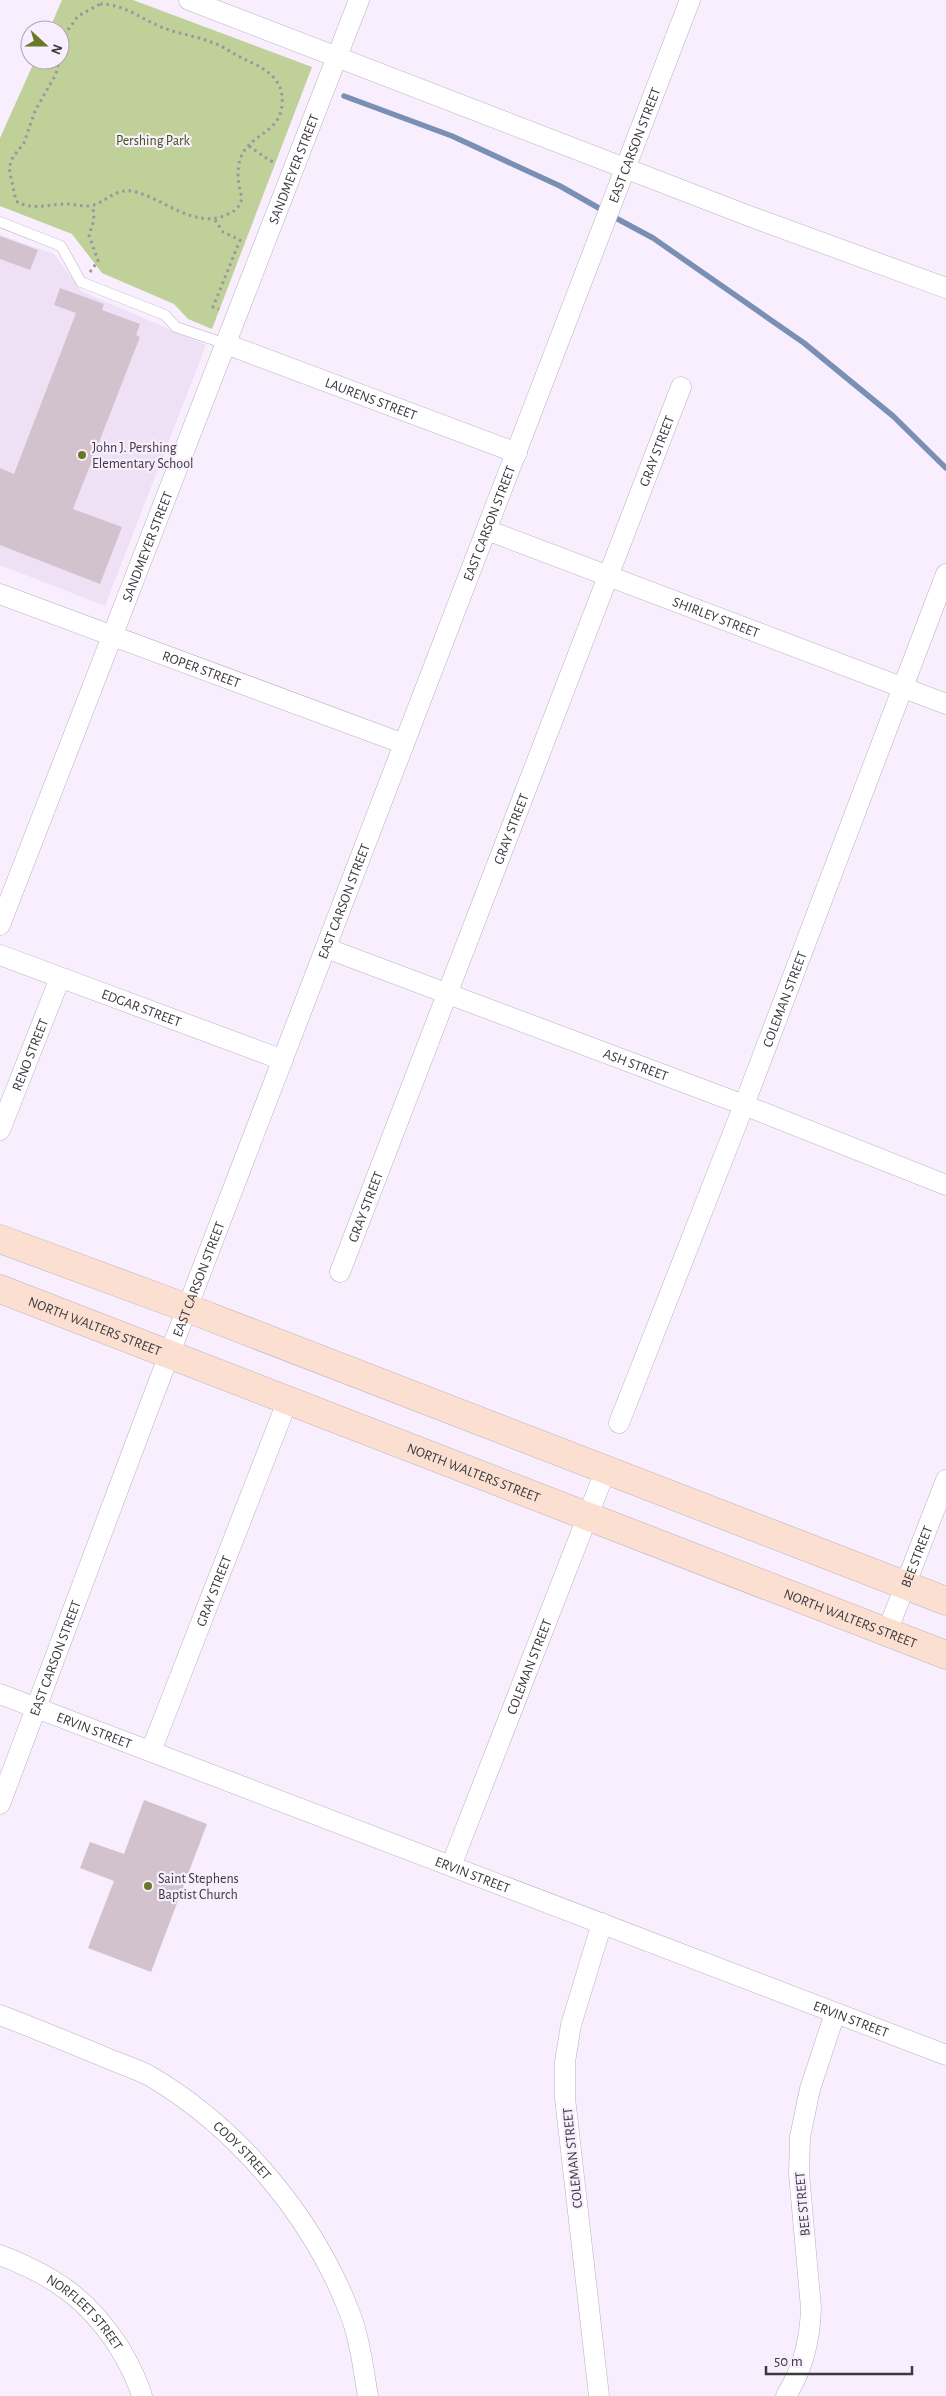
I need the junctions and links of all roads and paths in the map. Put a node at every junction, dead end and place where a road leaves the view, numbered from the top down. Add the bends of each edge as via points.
1 (189, 0) edge
2 (359, 0) edge
3 (690, 0) edge
4 (338, 58) junction
5 (249, 146) junction
6 (294, 168) junction
7 (626, 168) junction
8 (93, 206) junction
9 (215, 220) junction
10 (0, 222) edge
11 (237, 247) dead end
12 (82, 282) junction
13 (946, 288) edge
14 (226, 344) junction
15 (680, 386) dead end
16 (517, 453) junction
17 (487, 530) junction
18 (946, 574) edge
19 (608, 577) junction
20 (0, 594) edge
21 (113, 636) junction
22 (903, 688) junction
23 (946, 704) edge
24 (404, 744) junction
25 (0, 925) edge
26 (326, 948) junction
27 (0, 955) edge
28 (60, 978) junction
29 (447, 994) junction
30 (283, 1060) junction
31 (744, 1105) junction
32 (0, 1130) edge
33 (946, 1185) edge
34 (0, 1239) edge
35 (340, 1272) dead end
36 (0, 1289) edge
37 (187, 1308) junction
38 (169, 1354) junction
39 (288, 1402) junction
40 (619, 1423) dead end
41 (606, 1468) junction
42 (946, 1480) edge
43 (586, 1516) junction
44 (905, 1585) junction
45 (946, 1601) edge
46 (887, 1632) junction
47 (946, 1655) edge
48 (0, 1694) edge
49 (36, 1707) junction
50 (151, 1751) junction
51 (0, 1804) edge
52 (451, 1866) junction
53 (602, 1923) junction
54 (835, 2013) junction
55 (0, 2015) edge
56 (946, 2055) edge
57 (0, 2255) edge
58 (142, 2396) edge
59 (368, 2396) edge
60 (599, 2396) edge
61 (786, 2396) edge

1 - 4 street
2 - 4 street, SANDMEYER STREET
3 - 7 street, EAST CARSON STREET
4 - 6 street, SANDMEYER STREET
4 - 7 street
5 - 6 path via 269,160
5 - 8 path via 252,139 274,124 282,107 280,87 268,70 212,42 162,27 122,7 100,4 78,16 65,34 56,74 9,168 12,194 22,205 42,208 65,204
5 - 9 path via 242,153 237,172 242,198 240,204 236,210
6 - 14 street, SANDMEYER STREET
7 - 13 street
7 - 16 street, EAST CARSON STREET
8 - 9 path via 121,191 136,192 191,216
8 - 12 path via 94,220 89,234 98,261
9 - 11 path via 223,232 240,240
10 - 12 lane via 61,246
12 - 14 lane via 165,315 176,327
14 - 16 street, LAURENS STREET
14 - 21 street, SANDMEYER STREET
15 - 19 street, GRAY STREET
16 - 17 street, EAST CARSON STREET
17 - 19 street, SHIRLEY STREET
17 - 24 street, EAST CARSON STREET
18 - 22 street, COLEMAN STREET
19 - 22 street, SHIRLEY STREET
19 - 29 street, GRAY STREET
20 - 21 street, ROPER STREET
21 - 24 street, ROPER STREET
21 - 25 street, SANDMEYER STREET
22 - 23 street, SHIRLEY STREET
22 - 31 street, COLEMAN STREET
24 - 26 street, EAST CARSON STREET
26 - 29 street, ASH STREET
26 - 30 street, EAST CARSON STREET
27 - 28 street, EDGAR STREET
28 - 30 street, EDGAR STREET
28 - 32 street, RENO STREET
29 - 31 street, ASH STREET
29 - 35 street, GRAY STREET
30 - 37 street, EAST CARSON STREET
31 - 33 street, ASH STREET
31 - 40 street, COLEMAN STREET
34 - 37 main road
36 - 38 main road, NORTH WALTERS STREET
37 - 38 street, EAST CARSON STREET
37 - 41 main road
38 - 39 main road, NORTH WALTERS STREET
38 - 49 street, EAST CARSON STREET
39 - 43 main road, NORTH WALTERS STREET
39 - 50 street, GRAY STREET
41 - 43 street, COLEMAN STREET
41 - 44 main road
42 - 44 street, BEE STREET
43 - 46 main road, NORTH WALTERS STREET
43 - 52 street, COLEMAN STREET
44 - 45 main road
44 - 46 street, BEE STREET
46 - 47 main road, NORTH WALTERS STREET
48 - 49 street, ERVIN STREET
49 - 50 street, ERVIN STREET
49 - 51 street, EAST CARSON STREET
50 - 52 street, ERVIN STREET
52 - 53 street, ERVIN STREET
53 - 54 street, ERVIN STREET
53 - 60 street, COLEMAN STREET via 571,2025 565,2062 565,2098
54 - 56 street, ERVIN STREET
54 - 61 street, BEE STREET via 810,2089 800,2138 799,2174 810,2326 803,2362
55 - 59 street, CODY STREET via 148,2075 199,2109 246,2151 299,2219 324,2259 349,2311
57 - 58 street, NORFLEET STREET via 56,2281 93,2311 127,2360

